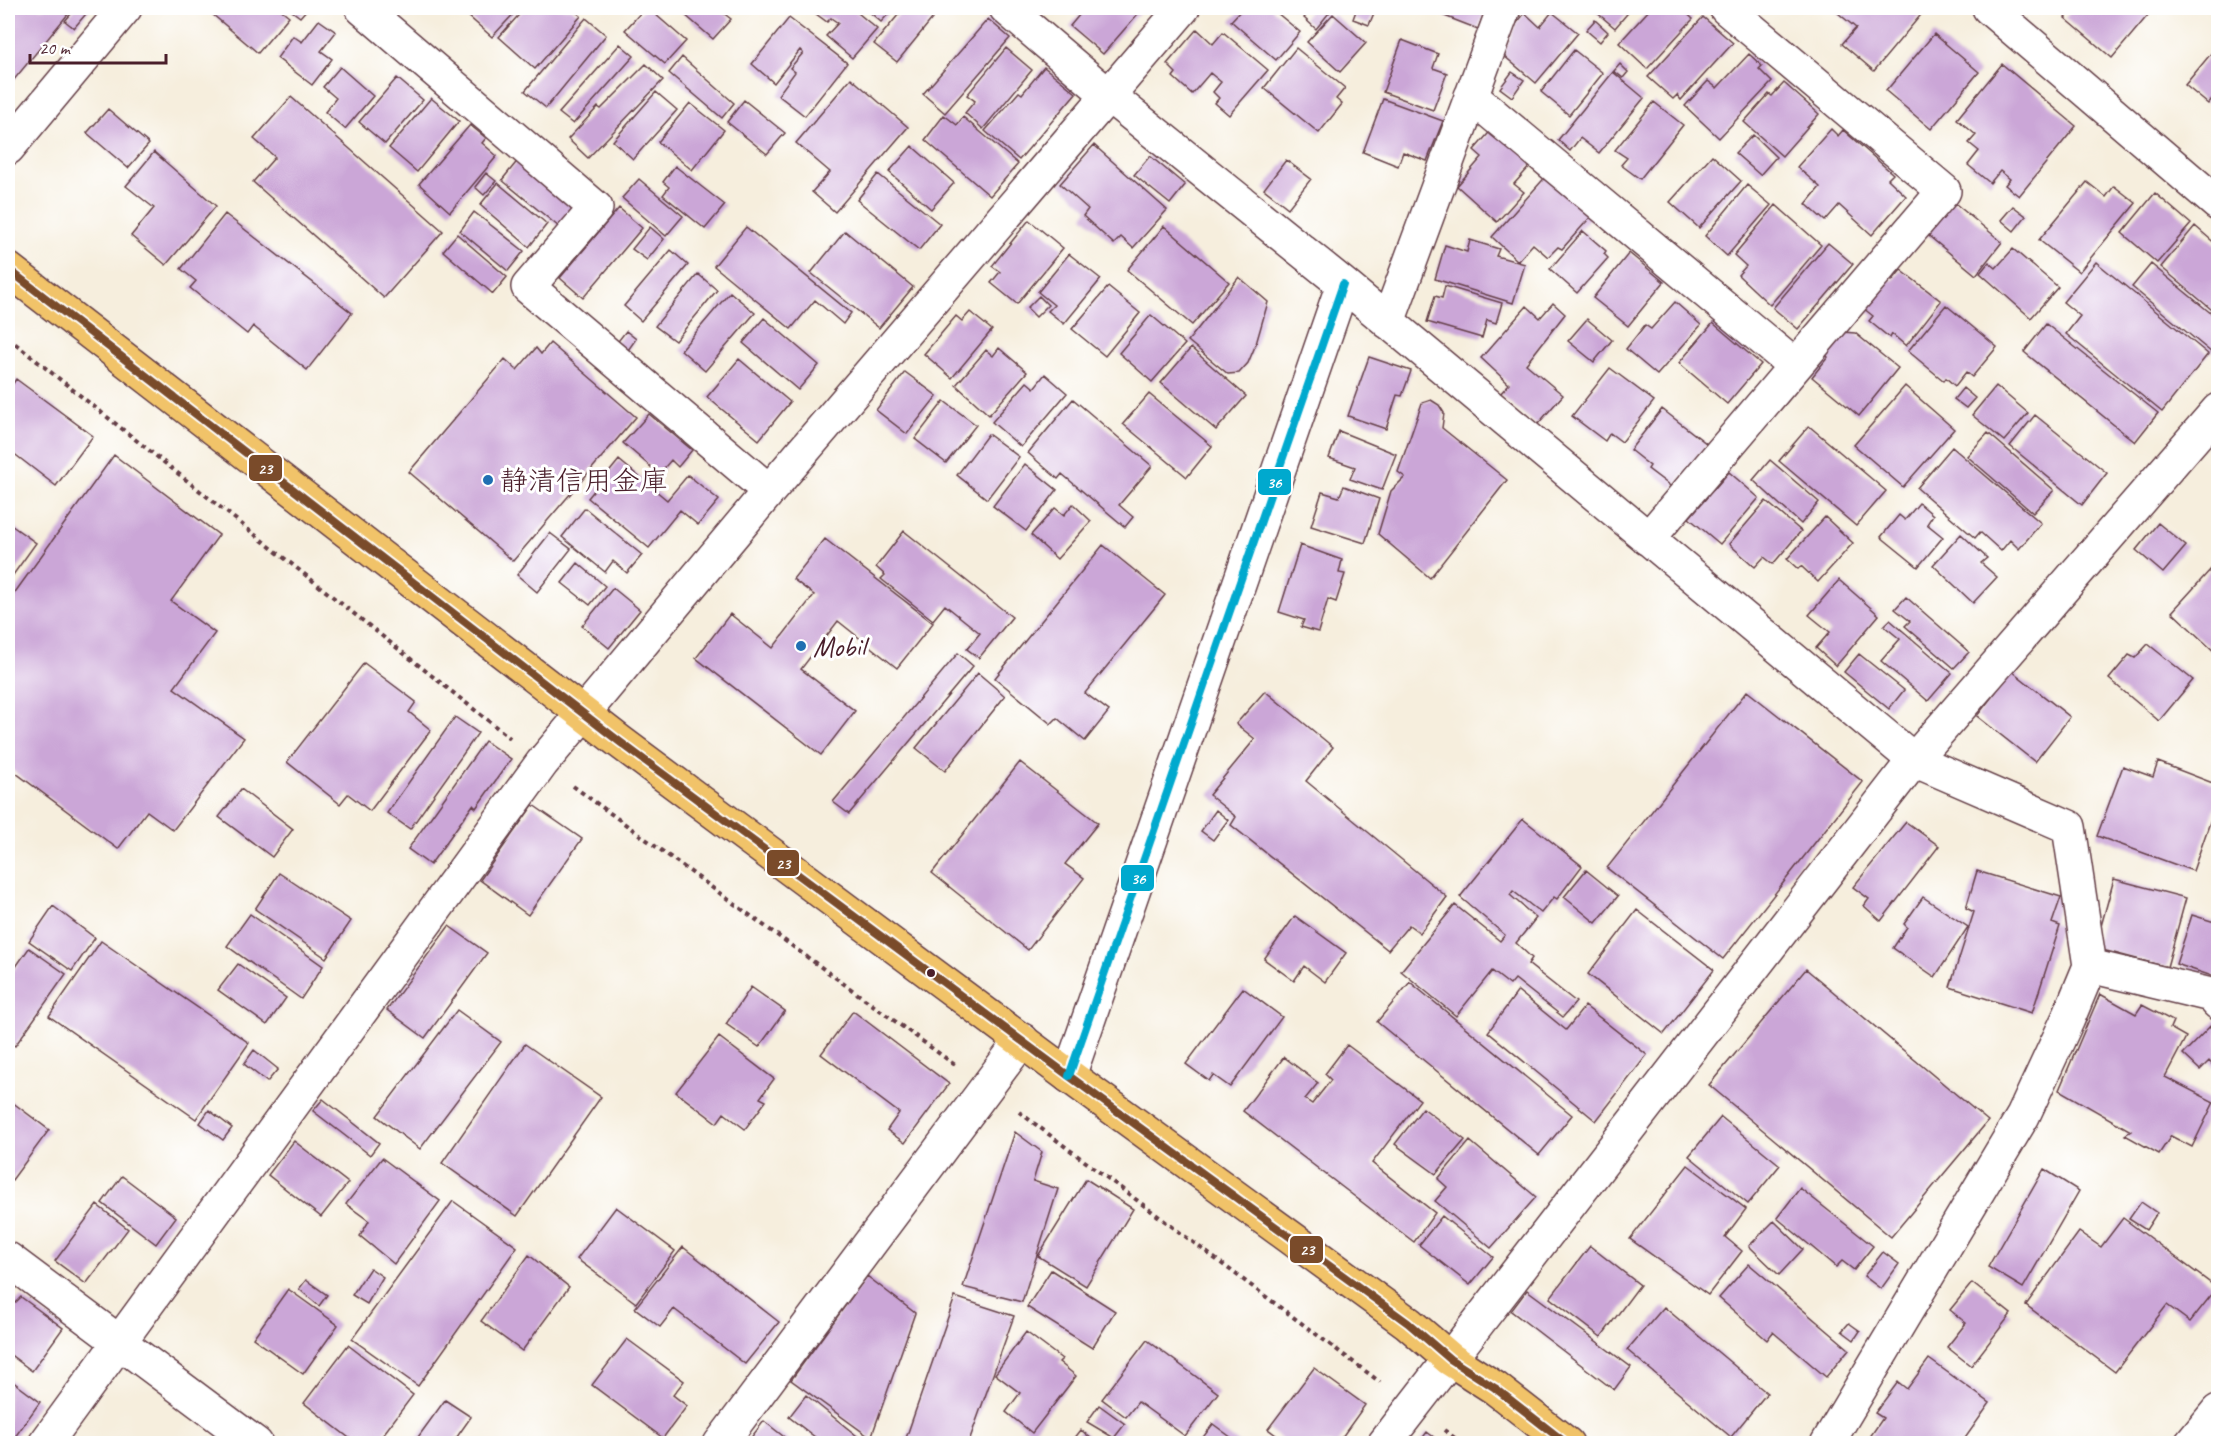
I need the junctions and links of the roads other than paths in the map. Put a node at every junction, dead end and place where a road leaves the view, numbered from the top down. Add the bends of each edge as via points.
1 (125, 8) edge
2 (362, 8) edge
3 (1006, 8) edge
4 (1182, 8) edge
5 (1504, 8) edge
6 (1726, 8) edge
7 (1989, 8) edge
8 (1108, 94) junction
9 (1471, 96) junction
10 (8, 148) edge
11 (2218, 204) edge
12 (8, 269) edge
13 (1343, 284) junction
14 (1388, 322) junction
15 (1795, 366) junction
16 (2218, 410) edge
17 (770, 491) junction
18 (1648, 539) junction
19 (583, 714) junction
20 (1914, 760) junction
21 (2090, 966) junction
22 (2218, 1003) edge
23 (1022, 1040) junction
24 (1069, 1076) junction
25 (8, 1259) edge
26 (120, 1342) junction
27 (1450, 1359) junction
28 (2218, 1411) edge
29 (45, 1443) edge
30 (256, 1443) edge
31 (720, 1443) edge
32 (1384, 1443) edge
33 (1567, 1443) edge
34 (1827, 1443) edge
35 (2191, 1443) edge

1 - 10 street
2 - 17 street via 596,208 528,287
3 - 8 street
4 - 8 street
5 - 9 street
6 - 15 street via 1944,191
7 - 11 street
8 - 13 street
8 - 17 street
9 - 14 street
9 - 15 street
12 - 19 main road
13 - 14 street
13 - 24 street
14 - 18 street
15 - 18 street
16 - 20 street
17 - 19 street
18 - 20 street
19 - 23 main road
19 - 26 street via 542,763
20 - 21 street via 2069,827
20 - 27 street
21 - 22 street via 2211,995
21 - 34 street via 2023,1116
23 - 24 main road
23 - 31 street
24 - 27 main road via 1408,1323
25 - 26 street
26 - 29 street
26 - 30 street
27 - 32 street
27 - 33 main road
28 - 35 street

